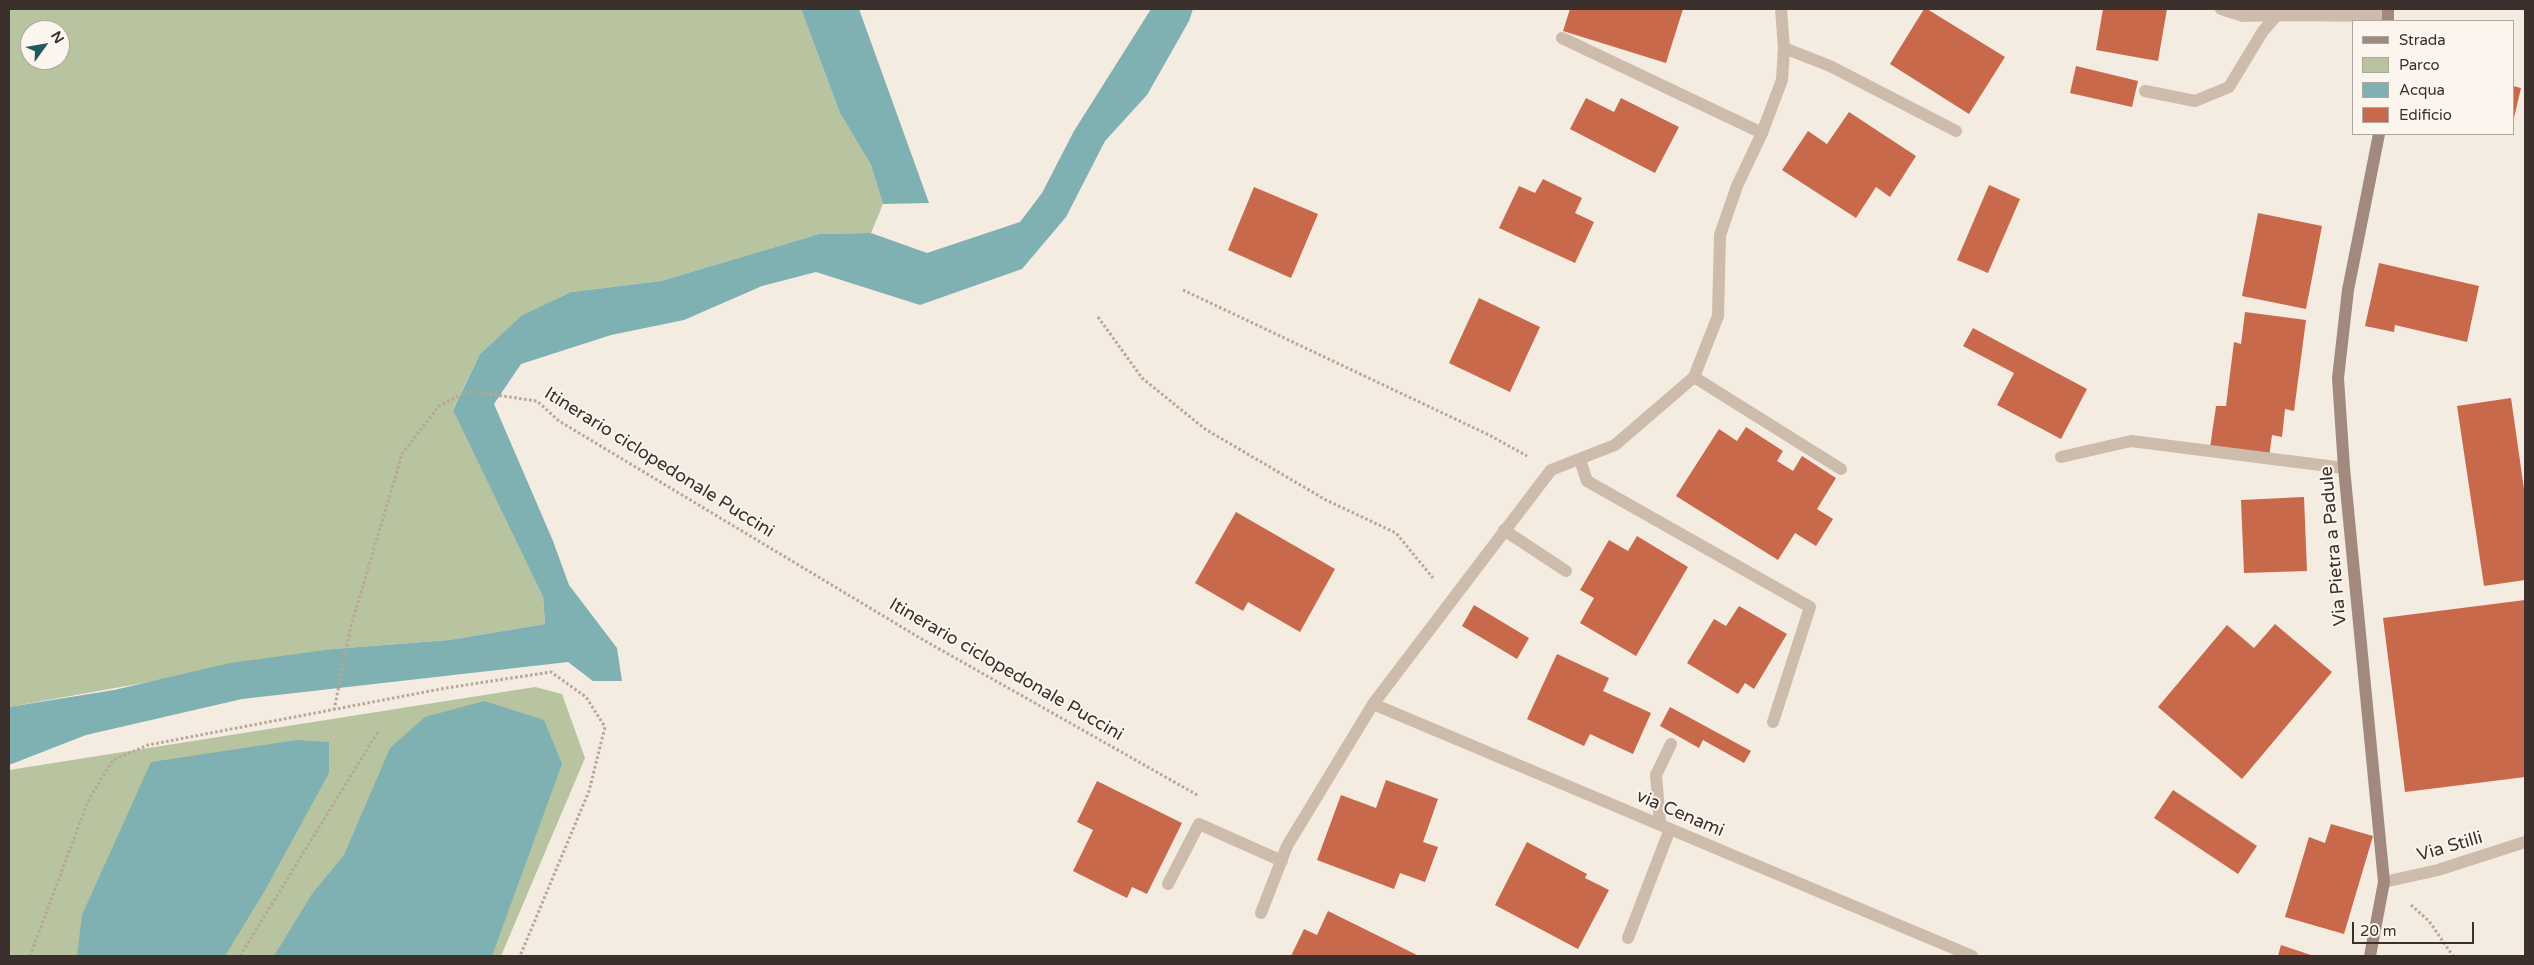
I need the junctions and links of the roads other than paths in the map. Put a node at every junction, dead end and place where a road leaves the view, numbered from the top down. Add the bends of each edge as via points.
1 (1781, 9) edge
2 (2220, 9) edge
3 (2388, 15) edge
4 (2277, 16) junction
5 (1562, 38) dead end
6 (1784, 48) junction
7 (2146, 92) dead end
8 (1956, 131) dead end
9 (1762, 133) junction
10 (2379, 135) edge
11 (1694, 377) junction
12 (2061, 457) dead end
13 (1580, 460) junction
14 (2344, 468) junction
15 (1840, 469) dead end
16 (1504, 530) junction
17 (1566, 571) dead end
18 (1373, 704) junction
19 (1773, 722) dead end
20 (1671, 744) dead end
21 (1665, 826) junction
22 (2525, 842) edge
23 (1282, 861) junction
24 (2384, 882) junction
25 (1168, 884) dead end
26 (1261, 913) dead end
27 (1628, 938) dead end
28 (1970, 956) edge
29 (2370, 956) edge

1 - 6 street
2 - 4 street via 2243,16
3 - 4 street
4 - 7 street via 2263,31 2228,87 2195,101
5 - 9 street
6 - 8 street via 1830,66
6 - 9 street via 1782,80
9 - 11 street via 1737,186 1720,235 1718,316
10 - 14 street, Via Pietra a Padule via 2348,290 2338,378
11 - 13 street via 1615,445
11 - 15 street
12 - 14 street via 2130,441
13 - 16 street via 1551,470
13 - 19 street via 1587,481 1810,607
14 - 24 street, Via Pietra a Padule
16 - 17 street
16 - 18 street
18 - 21 street, via Cenami
18 - 23 street via 1287,846
20 - 21 street via 1656,775
21 - 27 street
21 - 28 street, via Cenami
22 - 24 street, Via Stilli via 2438,870
23 - 25 street via 1199,824
23 - 26 street
24 - 29 street, Via Pietra a Padule

